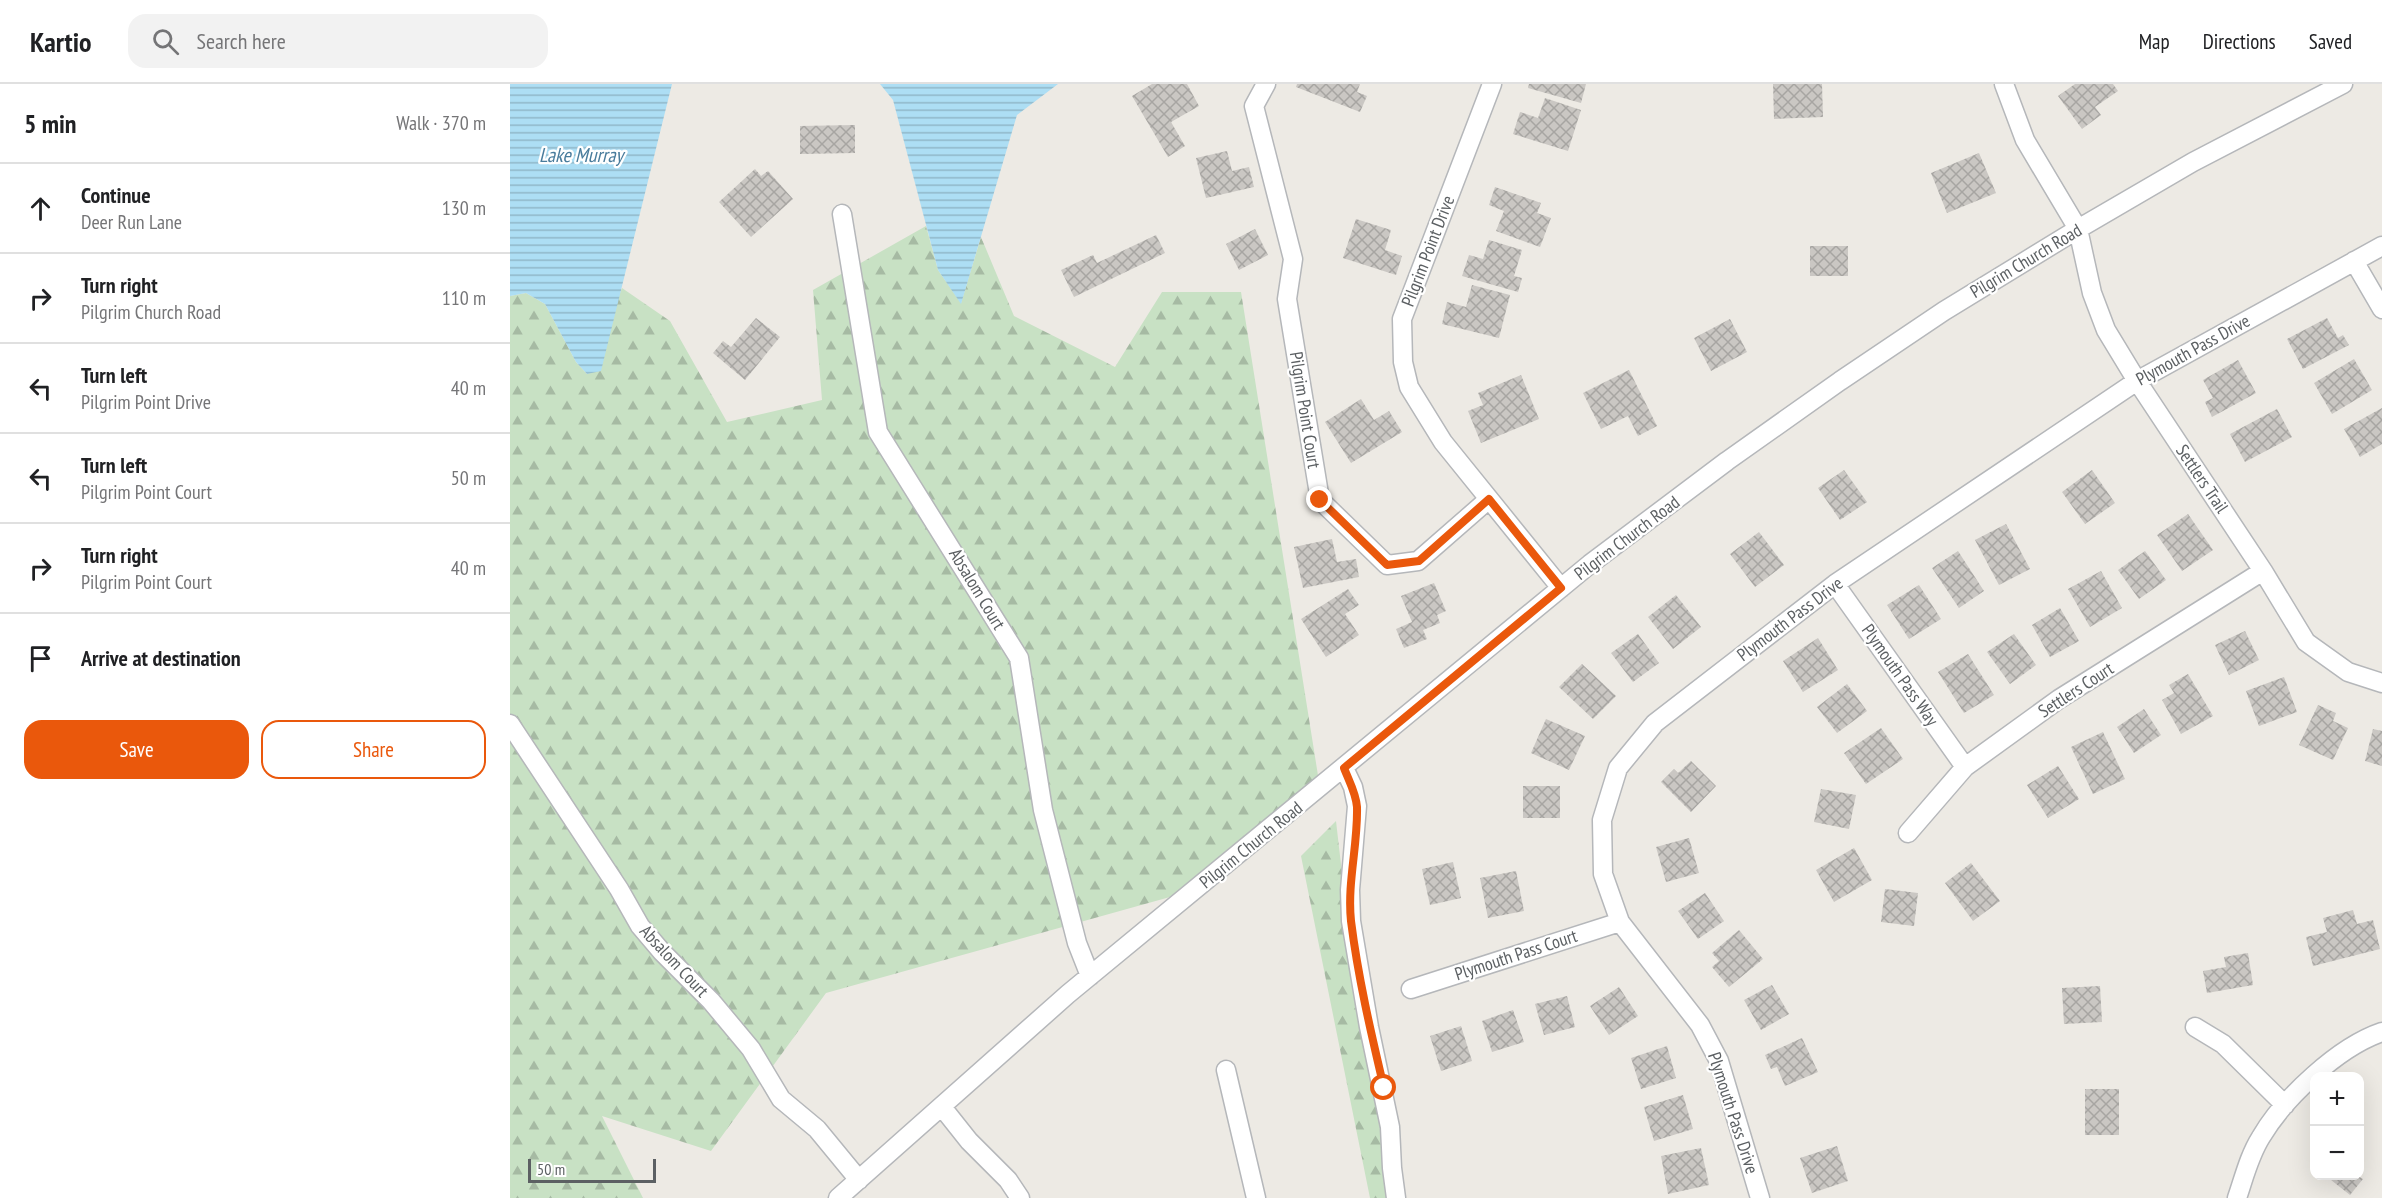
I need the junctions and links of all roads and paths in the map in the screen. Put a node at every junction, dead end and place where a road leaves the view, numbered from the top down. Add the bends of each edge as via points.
1 (1266, 84) edge
2 (1492, 84) edge
3 (2004, 84) edge
4 (2343, 84) edge
5 (842, 214) dead end
6 (2078, 229) junction
7 (2382, 246) edge
8 (2354, 261) junction
9 (2382, 309) edge
10 (2137, 381) junction
11 (1489, 499) junction
12 (2263, 571) junction
13 (1835, 584) junction
14 (1561, 588) junction
15 (2382, 683) edge
16 (510, 724) edge
17 (1965, 767) junction
18 (1344, 768) junction
19 (1908, 832) dead end
20 (1620, 922) junction
21 (1090, 976) junction
22 (1411, 989) dead end
23 (2195, 1027) dead end
24 (2382, 1032) edge
25 (1226, 1070) dead end
26 (2285, 1105) junction
27 (942, 1107) junction
28 (859, 1180) junction
29 (838, 1198) edge
30 (1020, 1198) edge
31 (1256, 1198) edge
32 (1396, 1198) edge
33 (1760, 1198) edge
34 (2237, 1198) edge

1 - 11 street, Pilgrim Point Court via 1254,106 1293,259 1287,299 1320,500 1387,565 1419,561
2 - 11 street, Pilgrim Point Drive via 1402,319 1403,362 1409,387 1443,442
3 - 6 street, Settlers Trail via 2025,140
4 - 6 street, Pilgrim Church Road via 2193,162
5 - 21 street, Absalom Court via 878,432 1019,658 1043,810 1077,943
6 - 10 street, Settlers Trail via 2092,293 2106,330
6 - 14 street, Pilgrim Church Road via 1944,311 1788,417
7 - 8 street, Plymouth Pass Drive
8 - 9 street
8 - 10 street, Plymouth Pass Drive
10 - 12 street, Settlers Trail
10 - 13 street, Plymouth Pass Drive
11 - 14 street, Pilgrim Point Drive
12 - 15 street, Settlers Trail via 2306,642 2348,672
12 - 17 street, Settlers Court via 2060,699
13 - 17 street, Plymouth Pass Way
13 - 20 street, Plymouth Pass Drive via 1655,723 1618,768 1602,820 1603,874
14 - 18 street, Pilgrim Church Road
16 - 28 street, Absalom Court via 640,926 751,1049 781,1099 816,1129
17 - 19 street, Settlers Court
18 - 21 street, Pilgrim Church Road
18 - 32 street via 1357,806 1351,921 1390,1127
20 - 22 street, Plymouth Pass Court
20 - 33 street, Plymouth Pass Drive via 1700,1025 1719,1061
21 - 27 street, Pilgrim Church Road
23 - 26 street via 2223,1044
24 - 26 street via 2366,1038 2311,1077
25 - 31 street
26 - 34 street via 2256,1146
27 - 28 street, Pilgrim Church Road
27 - 30 street
28 - 29 street, Pilgrim Church Road

